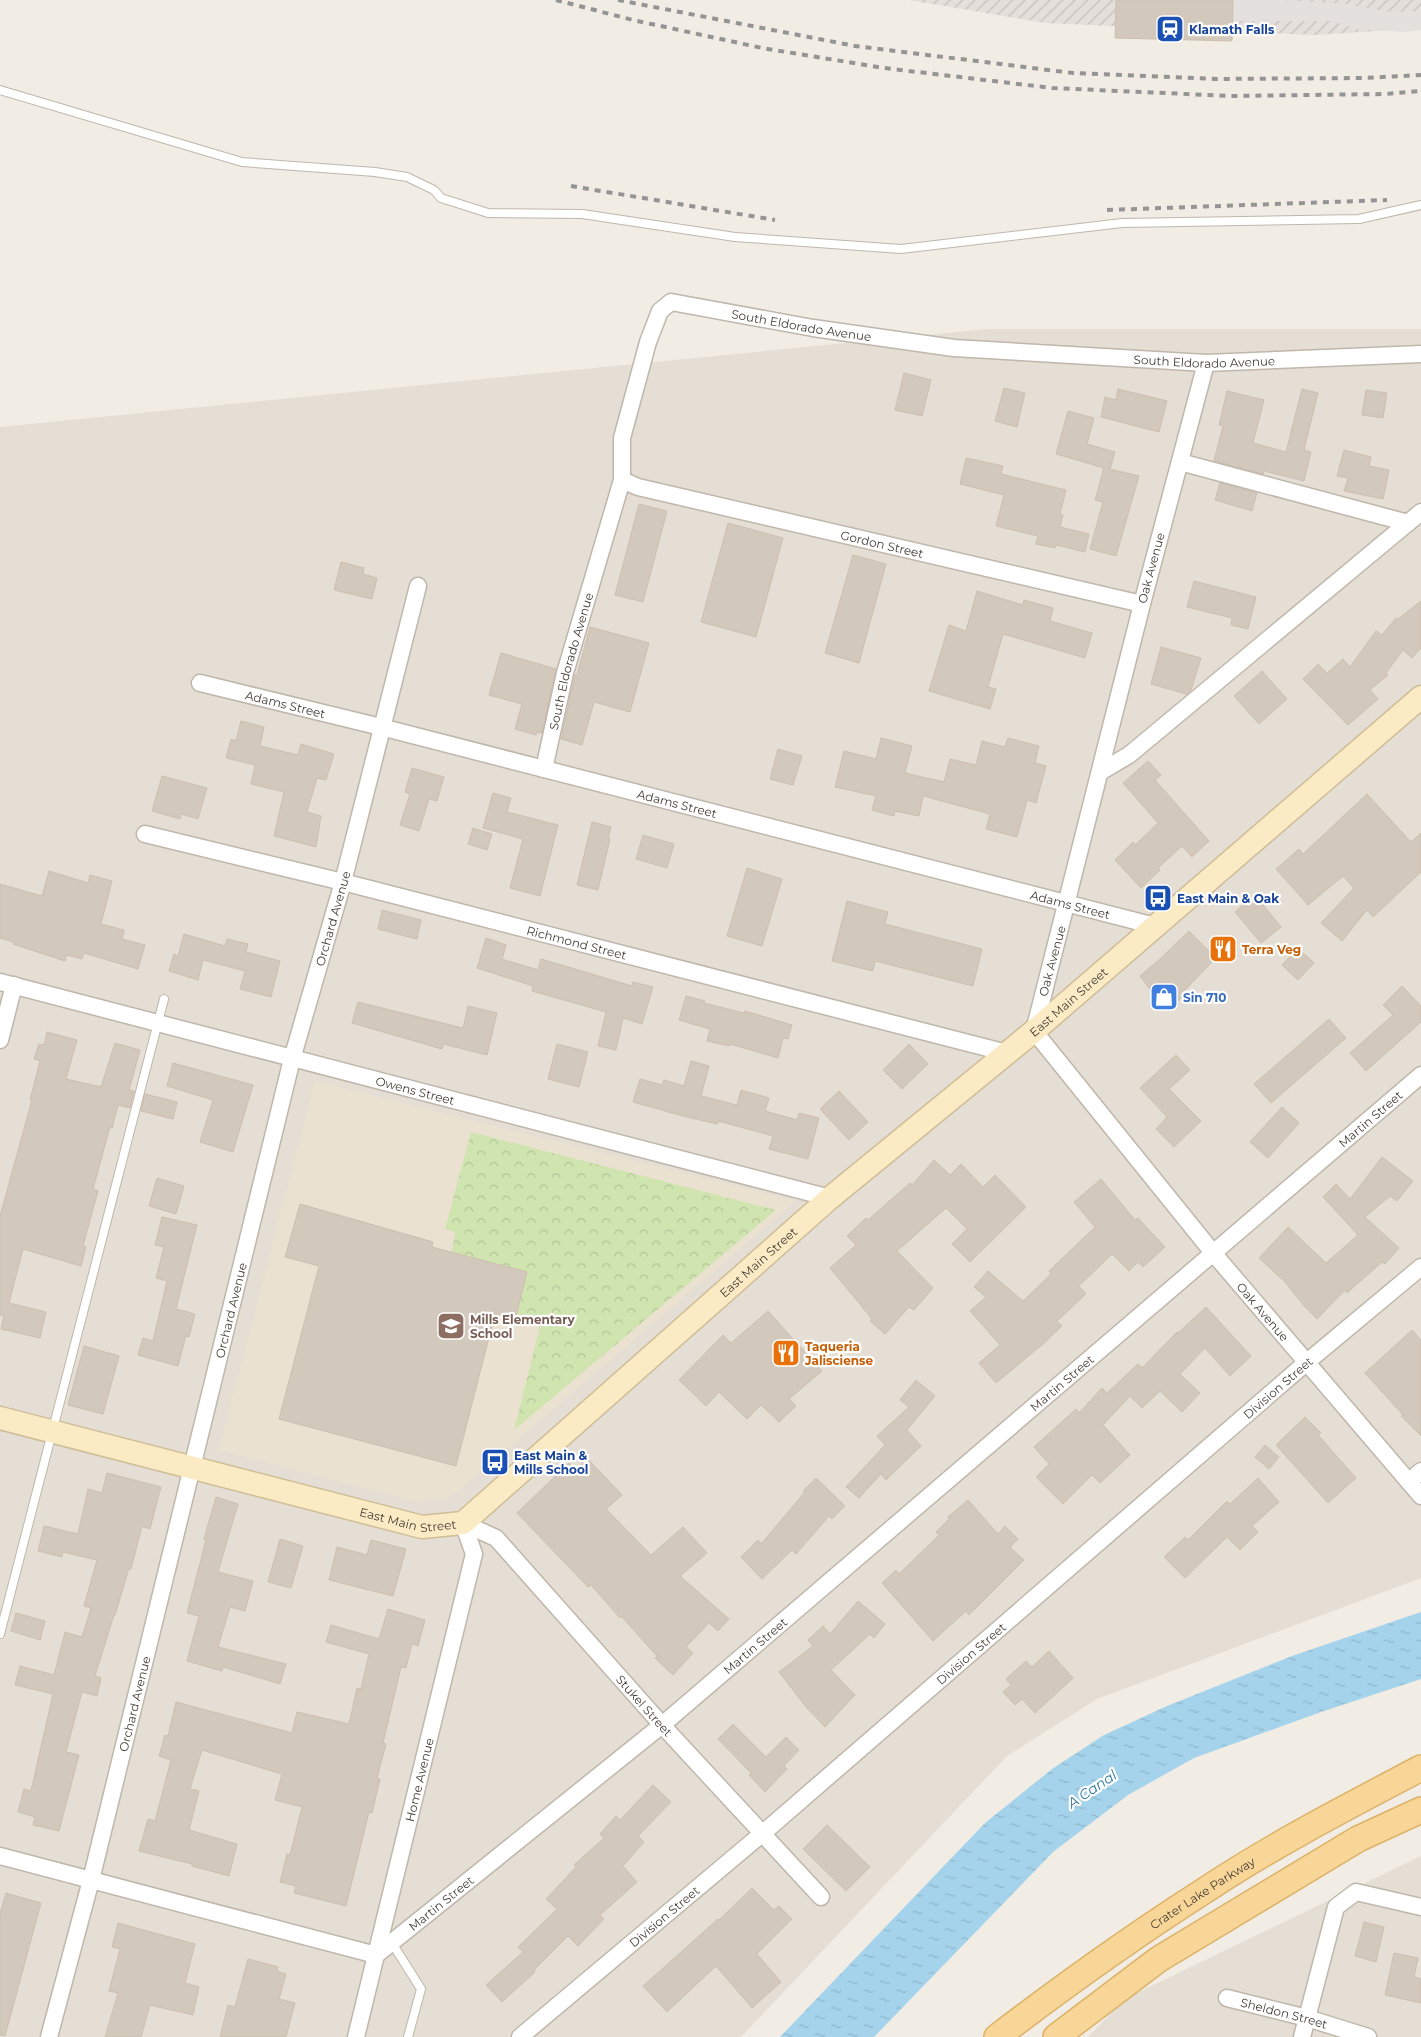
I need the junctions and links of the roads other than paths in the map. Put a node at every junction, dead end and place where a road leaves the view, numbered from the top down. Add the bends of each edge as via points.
1 (0, 90) edge
2 (1421, 205) edge
3 (1421, 354) edge
4 (1206, 363) junction
5 (1180, 462) junction
6 (622, 480) junction
7 (1421, 512) edge
8 (1408, 523) junction
9 (418, 586) dead end
10 (1142, 604) junction
11 (200, 683) dead end
12 (1421, 697) edge
13 (381, 727) junction
14 (544, 769) junction
15 (1100, 772) junction
16 (145, 834) dead end
17 (343, 882) junction
18 (1067, 903) junction
19 (1155, 926) junction
20 (7, 984) edge
21 (164, 999) dead end
22 (157, 1024) junction
23 (1034, 1031) junction
24 (0, 1040) edge
25 (1007, 1053) junction
26 (292, 1060) junction
27 (1421, 1075) edge
28 (830, 1198) junction
29 (1214, 1254) junction
30 (1421, 1267) edge
31 (1307, 1362) junction
32 (0, 1418) edge
33 (52, 1432) junction
34 (192, 1468) junction
35 (1415, 1477) edge
36 (1421, 1496) edge
37 (463, 1523) junction
38 (0, 1634) edge
39 (662, 1725) junction
40 (1421, 1768) edge
41 (1421, 1810) edge
42 (763, 1833) junction
43 (0, 1856) edge
44 (91, 1880) junction
45 (821, 1897) dead end
46 (1421, 1907) edge
47 (392, 1943) junction
48 (376, 1955) junction
49 (1227, 1998) dead end
50 (1307, 2018) junction
51 (49, 2037) edge
52 (356, 2037) edge
53 (408, 2037) edge
54 (520, 2037) edge
55 (997, 2037) edge
56 (1056, 2037) edge
57 (1302, 2037) edge
58 (1368, 2037) edge

1 - 2 lane via 242,162 407,177 434,190 441,198 488,213 582,214 735,237 901,249 1122,223 1360,219
3 - 4 street, South Eldorado Avenue
4 - 5 street, Oak Avenue
4 - 6 street, South Eldorado Avenue via 954,348 813,328 671,302 660,311 648,342 622,438
5 - 8 street
5 - 10 street, Oak Avenue
6 - 10 street, Gordon Street via 638,487
6 - 14 street, South Eldorado Avenue via 565,673
7 - 8 street
8 - 15 street via 1129,755
9 - 13 street, Orchard Avenue
10 - 15 street, Oak Avenue
11 - 13 street, Adams Street
12 - 19 street, East Main Street
13 - 14 street, Adams Street
13 - 17 street, Orchard Avenue
14 - 18 street, Adams Street
15 - 18 street, Oak Avenue
16 - 17 street, Richmond Street
17 - 25 street, Richmond Street
17 - 26 street, Orchard Avenue
18 - 19 street, Adams Street
18 - 23 street, Oak Avenue
19 - 23 street, East Main Street
20 - 22 street, Owens Street
20 - 24 street
21 - 22 lane
22 - 26 street, Owens Street
22 - 33 lane
23 - 25 street, East Main Street
23 - 29 street, Oak Avenue
25 - 28 street, East Main Street
26 - 28 street, Owens Street
26 - 34 street, Orchard Avenue
27 - 29 street, Martin Street
28 - 37 street, East Main Street
29 - 31 street, Oak Avenue
29 - 39 street, Martin Street
30 - 31 street, Division Street
31 - 35 street, Oak Avenue
31 - 42 street, Division Street
32 - 33 street, East Main Street
33 - 34 street, East Main Street
33 - 38 lane
34 - 37 street, East Main Street via 422,1527
34 - 44 street, Orchard Avenue
35 - 36 street, Oak Avenue
37 - 39 street, Stukel Street via 496,1538
37 - 48 street, Home Avenue via 474,1554
39 - 42 street, Stukel Street
39 - 47 street, Martin Street
40 - 55 main road, Crater Lake Parkway via 1321,1820 1208,1888 1069,1982
41 - 56 main road via 1358,1839 1159,1959
42 - 45 street, Stukel Street
42 - 54 street, Division Street
43 - 44 street
44 - 48 street
44 - 51 street, Orchard Avenue
46 - 50 street via 1356,1892 1336,1907
47 - 48 street, Martin Street
47 - 53 lane via 422,1989
48 - 52 street, Home Avenue
49 - 50 street, Sheldon Street
50 - 57 street
50 - 58 street, Sheldon Street

